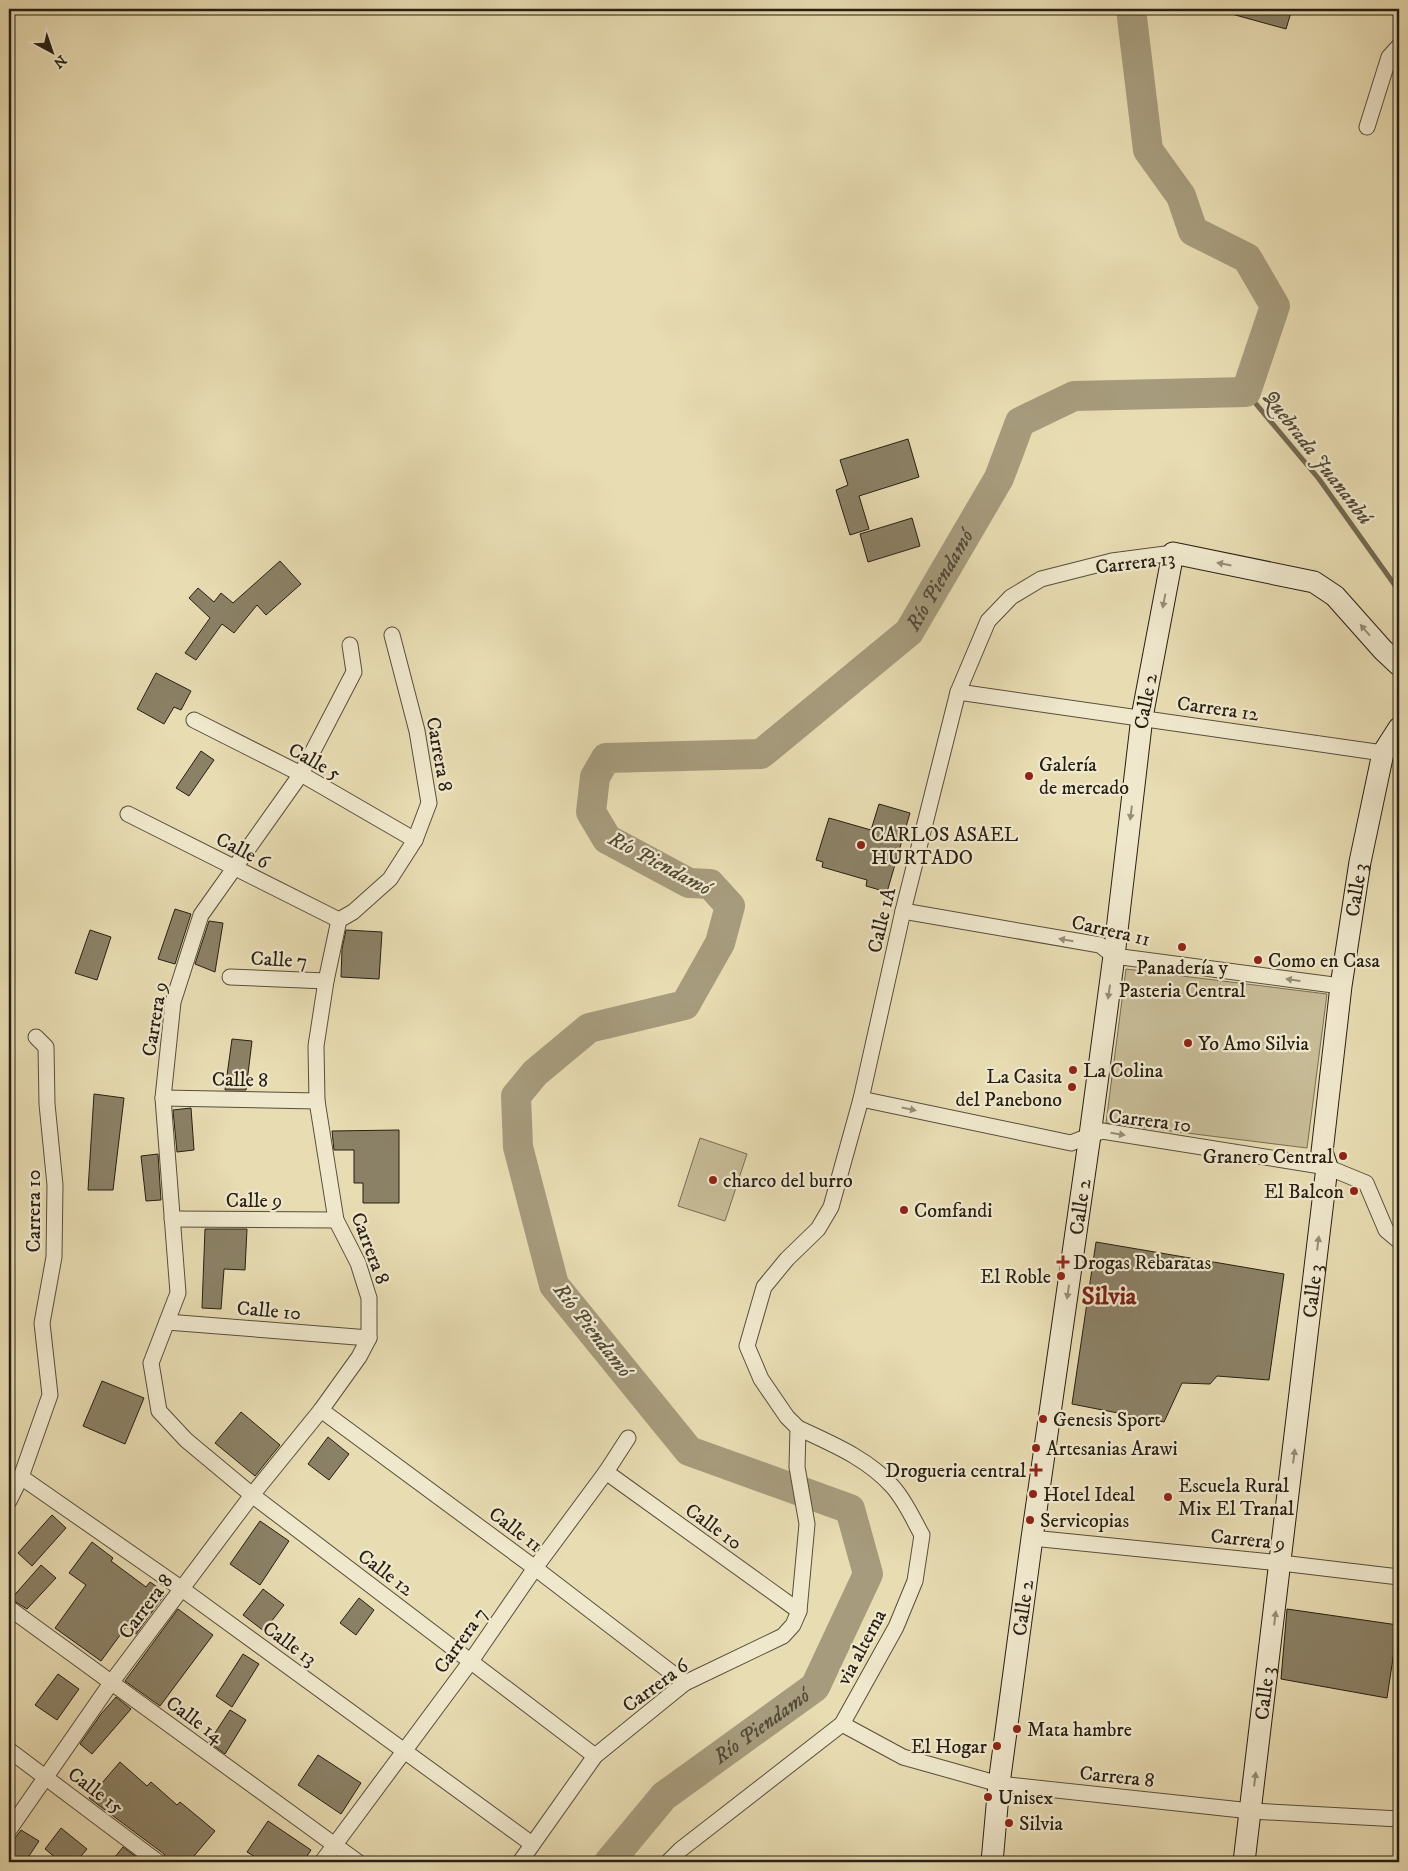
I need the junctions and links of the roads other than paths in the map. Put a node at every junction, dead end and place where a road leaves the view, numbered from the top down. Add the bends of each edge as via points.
1 (1399, 46) edge
2 (1367, 127) dead end
3 (1173, 553) junction
4 (392, 635) dead end
5 (350, 645) dead end
6 (1399, 665) edge
7 (958, 692) junction
8 (1142, 717) junction
9 (194, 720) dead end
10 (1399, 728) edge
11 (1383, 753) junction
12 (301, 774) junction
13 (128, 814) dead end
14 (415, 840) junction
15 (235, 869) junction
16 (902, 911) junction
17 (339, 920) junction
18 (1114, 956) junction
19 (230, 976) dead end
20 (326, 982) junction
21 (1342, 986) junction
22 (36, 1036) dead end
23 (163, 1098) junction
24 (861, 1099) junction
25 (317, 1101) junction
26 (1090, 1136) junction
27 (1327, 1167) junction
28 (172, 1219) junction
29 (336, 1220) junction
30 (1399, 1242) edge
31 (167, 1322) junction
32 (369, 1338) junction
33 (321, 1410) junction
34 (159, 1411) joint
35 (798, 1428) junction
36 (628, 1438) dead end
37 (606, 1472) junction
38 (22, 1478) junction
39 (252, 1495) junction
40 (9, 1501) edge
41 (1032, 1538) junction
42 (1281, 1563) junction
43 (535, 1568) junction
44 (1399, 1577) edge
45 (182, 1589) junction
46 (9, 1608) edge
47 (799, 1612) junction
48 (471, 1661) junction
49 (112, 1683) junction
50 (685, 1683) junction
51 (842, 1724) junction
52 (9, 1750) edge
53 (404, 1750) junction
54 (595, 1756) junction
55 (46, 1778) junction
56 (999, 1784) junction
57 (1251, 1810) junction
58 (1399, 1819) edge
59 (9, 1830) edge
60 (532, 1844) junction
61 (334, 1845) junction
62 (158, 1862) edge
63 (322, 1862) edge
64 (358, 1862) edge
65 (520, 1862) edge
66 (668, 1862) edge
67 (992, 1862) edge
68 (1244, 1862) edge

1 - 2 street via 1389,57
6 -> 3 main road, Carrera 13 via 1335,596 1314,582
3 - 7 street, Carrera 13 via 1112,561 1041,579 1020,590 988,621
3 -> 8 main road, Calle 2
4 - 14 street, Carrera 8 via 417,731 429,803
5 - 12 street, Carrera 9 via 354,672
7 - 8 street, Carrera 12
7 - 16 street, Calle 1A
8 - 11 street, Carrera 12
8 -> 18 main road, Calle 2
9 - 12 street, Calle 5
10 - 11 main road, Calle 3
11 - 21 main road, Calle 3 via 1360,862
12 - 14 street, Calle 5
12 - 15 street, Carrera 9
13 - 15 street, Calle 6
14 - 17 street, Carrera 8 via 390,878 353,912
15 - 17 street, Calle 6
15 - 23 street, Carrera 9 via 201,915 173,1002
18 -> 16 street, Carrera 11 via 1100,946
16 - 24 street, Calle 1A
17 - 20 street, Carrera 8
21 -> 18 street, Carrera 11
18 -> 26 main road, Calle 2
19 - 20 street, Calle 7
20 - 25 street, Carrera 8 via 316,1046
21 - 27 main road, Calle 3 via 1322,1152
22 - 38 street, Carrera 10 via 46,1047 47,1104 55,1185 54,1257 42,1323 50,1395
23 - 25 street, Calle 8
23 - 28 street, Carrera 9
24 -> 26 street, Carrera 10 via 1071,1143
24 - 35 street, Calle 1A via 832,1206 818,1229 764,1287 747,1346 761,1379
25 - 29 street, Carrera 8
26 -> 27 street, Carrera 10 via 1102,1131
26 -> 41 main road, Calle 2
27 - 30 street, Carrera 10 via 1366,1183 1386,1230
42 -> 27 main road, Calle 3
28 - 29 street, Calle 9
28 - 31 street, Carrera 9 via 178,1293
29 - 32 street, Carrera 8 via 358,1263 369,1298
31 - 32 street, Calle 10
31 - 34 street, Carrera 9 via 152,1363
32 - 33 street, Carrera 8
33 - 39 street, Carrera 8
33 - 43 street, Calle 11
34 - 39 street, Calle 12 via 186,1440
35 - 47 street, Carrera 6 via 796,1467 807,1524
35 - 51 street, via alterna via 876,1470 892,1485 922,1535 915,1581 896,1627
36 - 37 street, Carrera 7
37 - 43 street, Carrera 7
37 - 47 street, Calle 10
38 - 40 street, Carrera 10
38 - 45 street, Calle 13
39 - 45 street, Carrera 8
39 - 48 street, Calle 12
41 - 42 street, Carrera 9
41 - 56 main road, Calle 2
42 - 44 street, Carrera 9
57 -> 42 main road, Calle 3
43 - 48 street, Carrera 7
43 - 50 street, Calle 11
45 - 49 street, Carrera 8
45 - 53 street, Calle 13
46 - 49 street, Calle 14
47 - 50 street, Carrera 6 via 783,1636
48 - 53 street, Carrera 7
48 - 54 street, Calle 12
49 - 55 street, Carrera 8
49 - 61 street, Calle 14
50 - 54 street, Carrera 6
51 - 56 street, Carrera 8 via 903,1757
51 - 66 street, via alterna
52 - 55 street, Calle 15
53 - 60 street, Calle 13
53 - 61 street, Carrera 7
54 - 60 street, Carrera 6
55 - 59 street, Carrera 8
55 - 62 street, Calle 15
56 - 57 street, Carrera 8
56 - 67 main road, Calle 2
57 - 58 street, Carrera 8
57 - 68 main road, Calle 3
60 - 65 street, Carrera 6
61 - 63 street, Carrera 7
61 - 64 street, Calle 14

